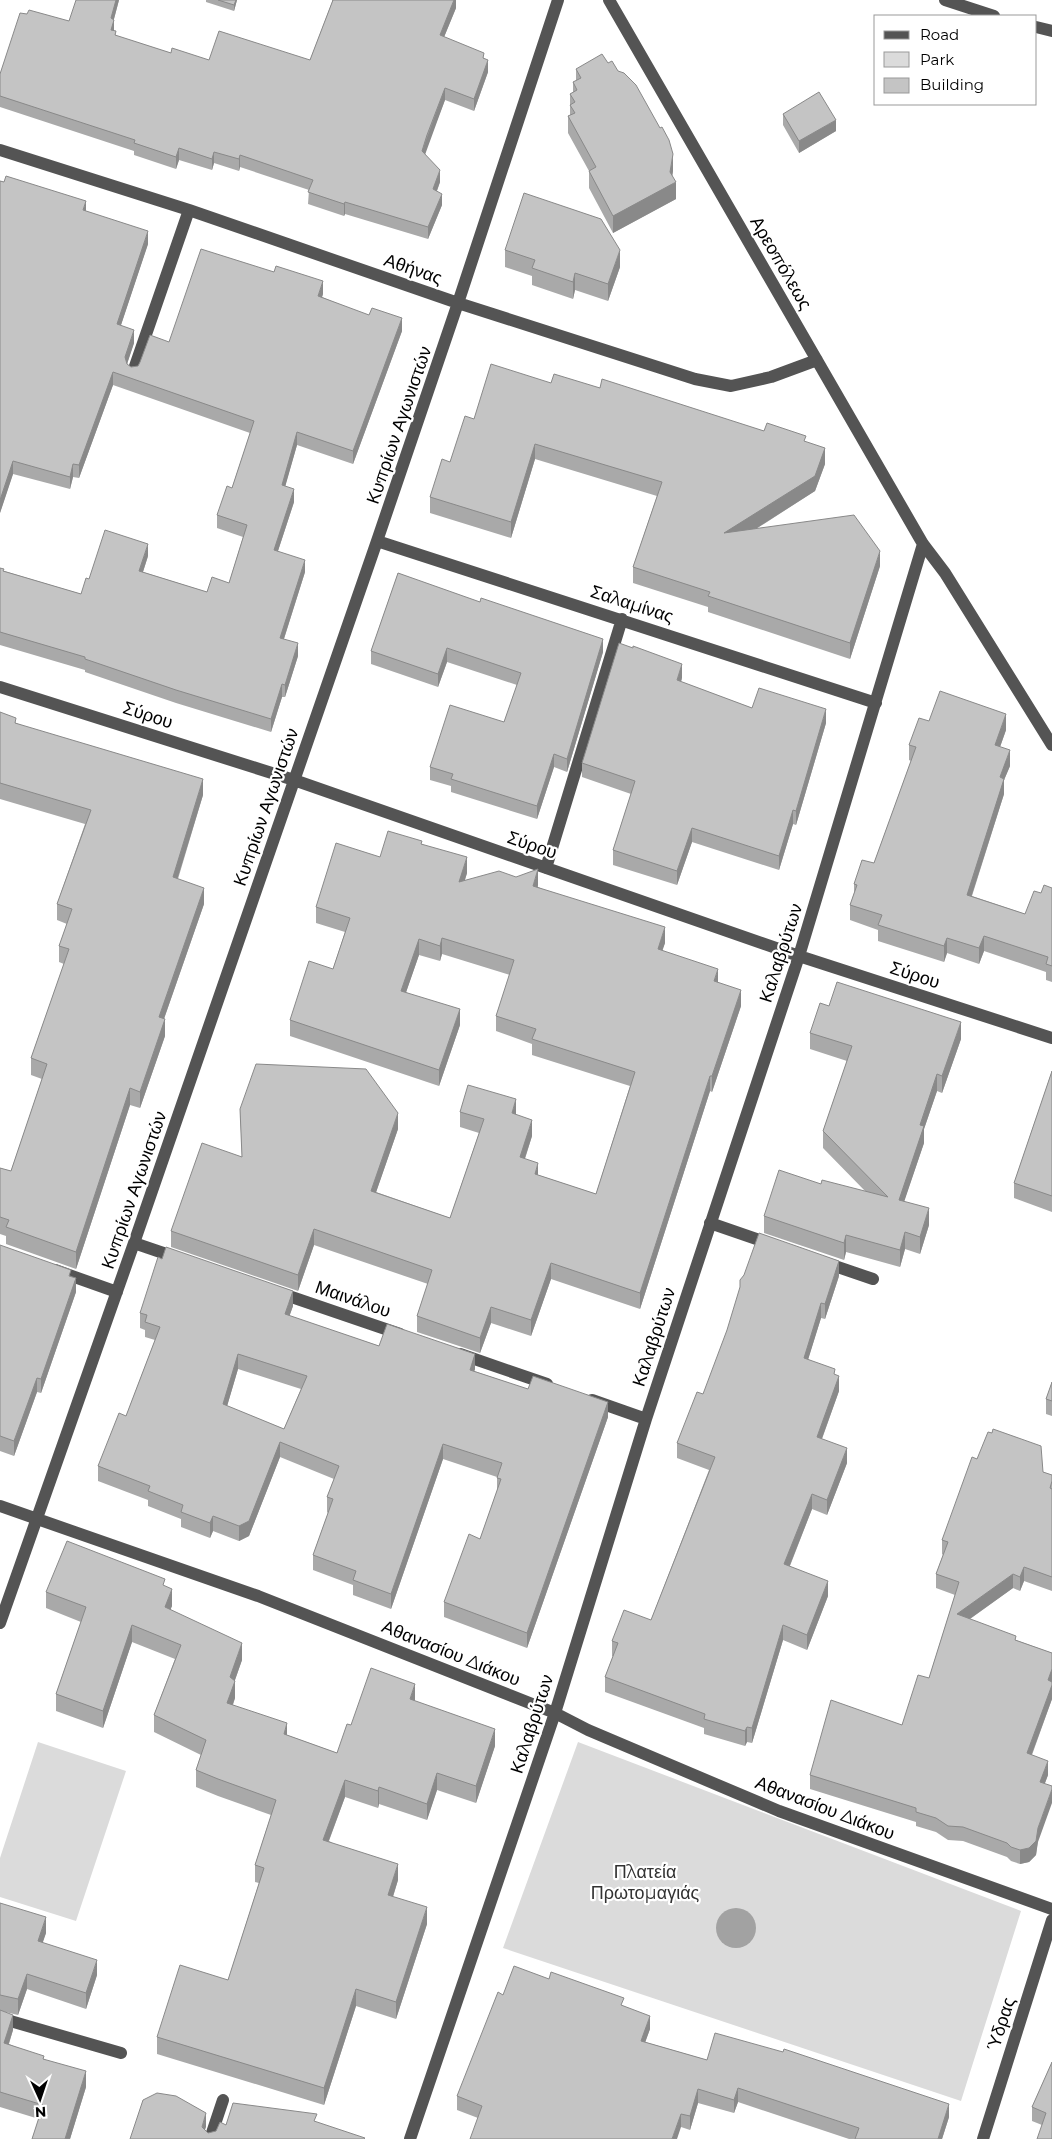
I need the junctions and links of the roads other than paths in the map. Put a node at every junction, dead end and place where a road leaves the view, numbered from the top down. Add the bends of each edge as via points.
1 (558, 0) edge
2 (609, 0) edge
3 (945, 0) edge
4 (991, 15) edge
5 (1037, 27) edge
6 (1052, 31) edge
7 (0, 150) edge
8 (189, 210) junction
9 (458, 303) junction
10 (817, 360) junction
11 (133, 372) edge
12 (377, 541) junction
13 (923, 544) junction
14 (622, 619) junction
15 (0, 687) edge
16 (876, 703) junction
17 (1052, 745) edge
18 (294, 780) junction
19 (546, 868) junction
20 (799, 956) junction
21 (1052, 1038) edge
22 (710, 1223) junction
23 (134, 1243) junction
24 (782, 1248) edge
25 (810, 1257) edge
26 (190, 1262) edge
27 (45, 1266) edge
28 (873, 1279) dead end
29 (265, 1288) edge
30 (116, 1292) junction
31 (414, 1339) edge
32 (451, 1351) edge
33 (563, 1390) edge
34 (581, 1396) edge
35 (646, 1418) junction
36 (0, 1506) edge
37 (36, 1518) junction
38 (0, 1623) edge
39 (555, 1713) junction
40 (1052, 1908) edge
41 (1052, 1920) edge
42 (1046, 1958) edge
43 (0, 2018) edge
44 (121, 2053) dead end
45 (223, 2100) dead end
46 (210, 2139) edge
47 (410, 2139) edge
48 (982, 2139) edge

1 - 9 street, Κυπρίων Αγωνιστών
2 - 10 street, Αρεοπόλεως
3 - 4 street
5 - 6 street
7 - 8 street, Αθήνας
8 - 9 street, Αθήνας
8 - 11 street
9 - 10 street, Αθήνας via 694,379 731,386 771,378
9 - 12 street, Κυπρίων Αγωνιστών
10 - 13 street, Αρεοπόλεως
12 - 14 street, Σαλαμίνας
12 - 18 street, Κυπρίων Αγωνιστών
13 - 16 street, Καλαβρύτων
13 - 17 street, Αρεοπόλεως via 945,573
14 - 16 street, Σαλαμίνας
14 - 19 street
15 - 18 street, Σύρου
16 - 20 street, Καλαβρύτων
18 - 19 street, Σύρου
18 - 23 street, Κυπρίων Αγωνιστών
19 - 20 street, Σύρου
20 - 21 street, Σύρου
20 - 22 street, Καλαβρύτων
22 - 24 street
22 - 35 street, Καλαβρύτων
23 - 26 street
23 - 30 street, Κυπρίων Αγωνιστών
25 - 28 street
27 - 30 street
29 - 31 street, Μαινάλου
30 - 37 street, Κυπρίων Αγωνιστών
32 - 33 street
34 - 35 street
35 - 39 street, Καλαβρύτων
36 - 37 street, Αθανασίου Διάκου
37 - 38 street, Κυπρίων Αγωνιστών
37 - 39 street, Αθανασίου Διάκου via 258,1596
39 - 40 street, Αθανασίου Διάκου via 779,1810
39 - 47 street, Καλαβρύτων
41 - 42 street, Ύδρας
42 - 48 street, Ύδρας
43 - 44 street
45 - 46 street

